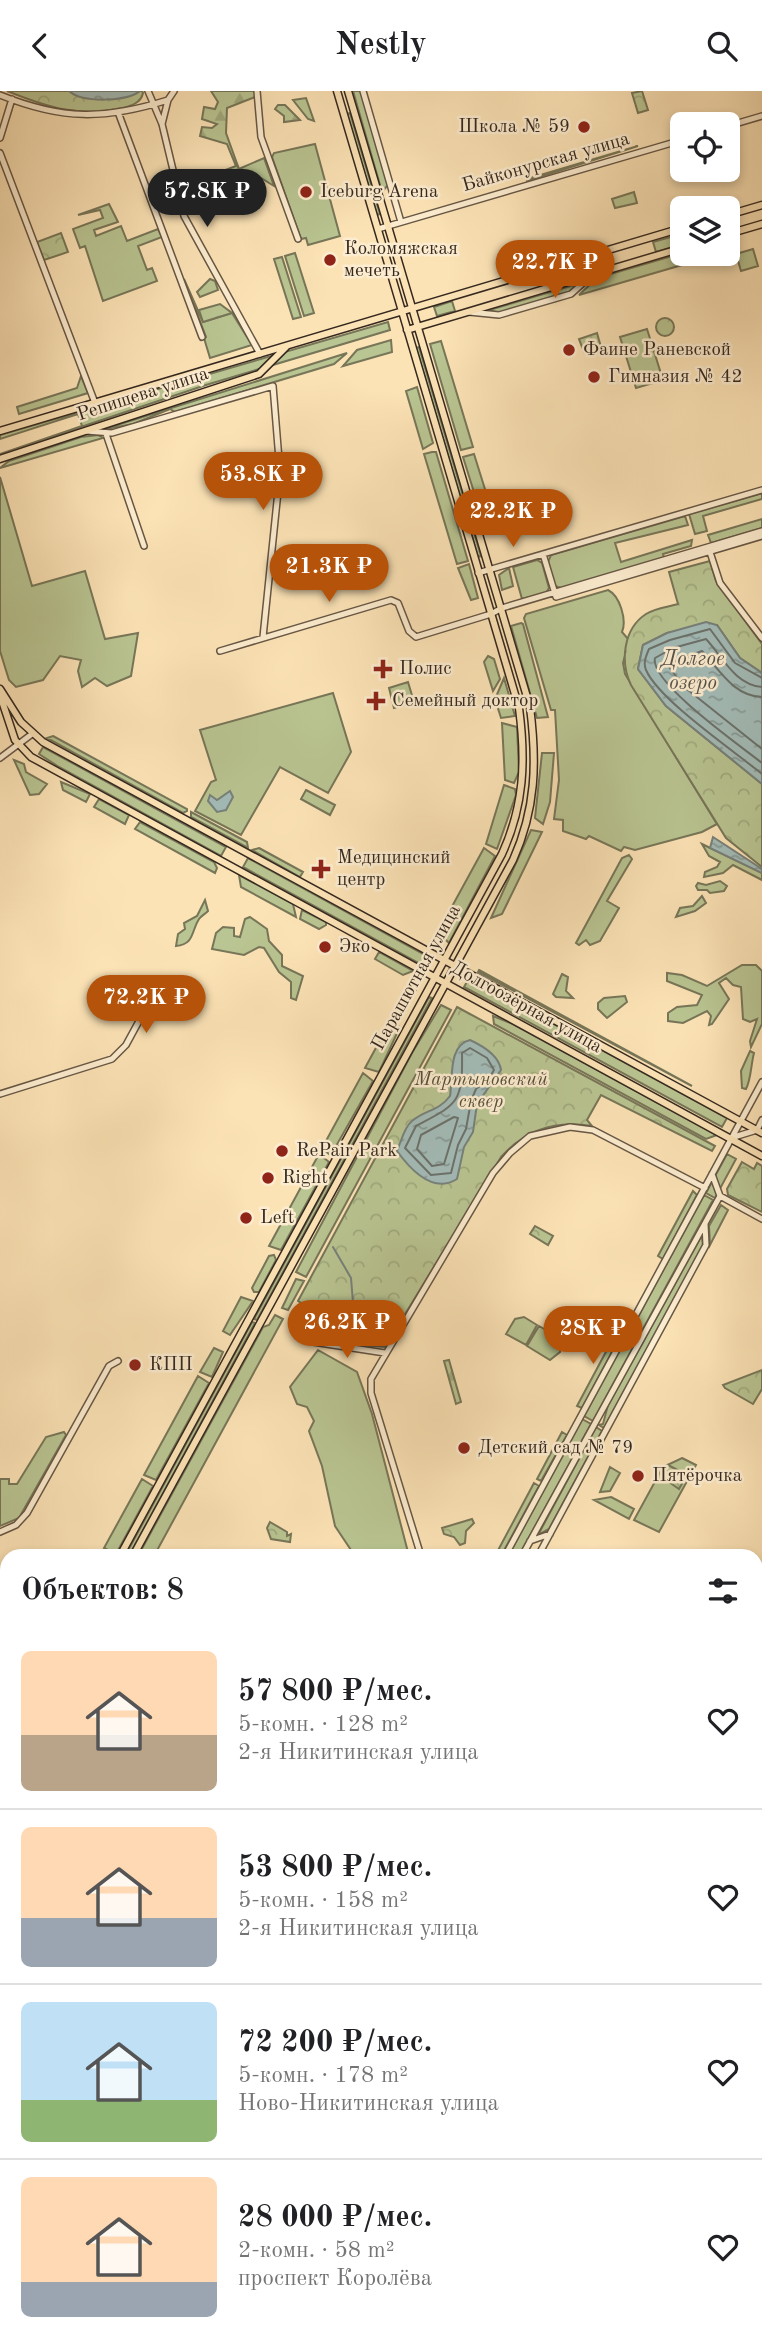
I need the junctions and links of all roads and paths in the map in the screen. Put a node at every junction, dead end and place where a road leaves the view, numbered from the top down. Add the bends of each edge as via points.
1 (148, 91) edge
2 (174, 91) edge
3 (257, 91) edge
4 (337, 91) edge
5 (348, 91) edge
6 (363, 91) edge
7 (0, 95) edge
8 (12, 99) junction
9 (168, 100) junction
10 (156, 104) junction
11 (353, 106) junction
12 (343, 110) junction
13 (118, 112) junction
14 (762, 116) edge
15 (740, 122) edge
16 (162, 124) junction
17 (0, 138) edge
18 (670, 144) edge
19 (0, 154) edge
20 (762, 205) edge
21 (740, 211) edge
22 (401, 222) junction
23 (762, 225) edge
24 (388, 226) junction
25 (377, 229) junction
26 (740, 231) edge
27 (670, 232) edge
28 (298, 239) dead end
29 (670, 252) edge
30 (541, 270) junction
31 (593, 274) junction
32 (547, 288) junction
33 (413, 309) junction
34 (401, 312) junction
35 (466, 312) junction
36 (419, 326) junction
37 (407, 330) junction
38 (202, 337) dead end
39 (287, 346) junction
40 (260, 354) junction
41 (95, 403) junction
42 (0, 431) edge
43 (86, 431) junction
44 (106, 434) junction
45 (0, 459) edge
46 (762, 490) edge
47 (762, 534) edge
48 (144, 546) dead end
49 (709, 549) junction
50 (543, 554) junction
51 (491, 570) junction
52 (478, 573) junction
53 (555, 595) junction
54 (502, 608) junction
55 (491, 614) junction
56 (263, 637) junction
57 (762, 638) edge
58 (220, 651) dead end
59 (0, 689) edge
60 (0, 695) edge
61 (32, 734) junction
62 (19, 747) junction
63 (0, 758) edge
64 (235, 846) junction
65 (226, 863) junction
66 (445, 960) junction
67 (455, 965) junction
68 (435, 977) junction
69 (446, 983) junction
70 (151, 999) dead end
71 (762, 1081) edge
72 (0, 1094) edge
73 (762, 1120) edge
74 (741, 1121) junction
75 (759, 1131) edge
76 (732, 1138) junction
77 (762, 1156) edge
78 (712, 1174) junction
79 (705, 1188) junction
80 (720, 1196) junction
81 (762, 1219) edge
82 (705, 1224) junction
83 (313, 1342) dead end
84 (386, 1353) junction
85 (118, 1361) dead end
86 (0, 1532) edge
87 (550, 1534) junction
88 (530, 1541) junction
89 (124, 1549) edge
90 (138, 1549) edge
91 (419, 1549) edge
92 (509, 1549) edge
93 (526, 1549) edge
94 (542, 1549) edge

1 - 10 street
2 - 9 street
3 - 28 street via 261,137
4 - 12 main road, Парашютная улица
5 - 11 main road, Парашютная улица
6 - 22 street
7 - 8 street
8 - 13 street via 73,116
8 - 17 street
9 - 10 street
9 - 16 street
10 - 13 street
10 - 16 street
11 - 12 main road
11 - 24 main road, Парашютная улица
12 - 25 main road, Парашютная улица
13 - 38 street
14 - 15 street
16 - 40 street via 184,216
18 - 22 street, Байконурская улица
19 - 41 street
20 - 21 main road
22 - 24 street, Байконурская улица
23 - 26 main road
24 - 25 street, Байконурская улица
24 - 33 main road, Парашютная улица
25 - 34 main road, Парашютная улица
27 - 30 main road, Репищева улица
29 - 31 main road
30 - 32 main road
30 - 33 main road, Репищева улица
31 - 32 main road
31 - 35 street via 571,294 499,315
32 - 35 main road
33 - 34 main road, Репищева улица
33 - 36 main road, Парашютная улица
34 - 37 main road, Парашютная улица
34 - 39 main road, Репищева улица
35 - 36 main road
36 - 37 main road
36 - 51 main road, Парашютная улица
37 - 52 main road, Парашютная улица
39 - 40 main road, Репищева улица
39 - 43 main road, Репищева улица via 259,374
40 - 41 main road, Репищева улица
41 - 42 main road, Репищева улица
43 - 44 street
43 - 45 main road, Репищева улица
44 - 48 street
44 - 56 street via 273,386 280,472
46 - 50 street
47 - 49 street
49 - 53 street
49 - 57 street via 720,583
50 - 51 street
50 - 53 street
51 - 52 street
51 - 54 main road, Парашютная улица
52 - 55 main road, Парашютная улица
53 - 54 street
54 - 55 street
54 - 67 main road, Парашютная улица via 530,707 535,747 532,804 513,860
55 - 56 street via 416,637 398,603 391,600
55 - 66 main road, Парашютная улица via 519,708 524,749 520,803 502,854
56 - 58 street
59 - 61 main road
60 - 62 main road
61 - 62 street
61 - 64 main road, Долгоозёрная улица
62 - 63 street
62 - 65 main road, Долгоозёрная улица
64 - 65 main road
64 - 66 main road, Долгоозёрная улица
65 - 68 main road, Долгоозёрная улица
66 - 67 main road, Долгоозёрная улица
66 - 68 main road, Парашютная улица
67 - 69 main road, Парашютная улица
67 - 74 main road, Долгоозёрная улица
68 - 69 main road, Долгоозёрная улица
68 - 89 main road, Парашютная улица
69 - 76 main road, Долгоозёрная улица
69 - 90 main road, Парашютная улица
70 - 72 street via 119,1054 98,1066
71 - 74 street
73 - 75 street
74 - 75 main road, Долгоозёрная улица
74 - 76 street
75 - 76 street
76 - 77 main road, Долгоозёрная улица
76 - 78 street
78 - 79 street
78 - 80 street
79 - 84 street via 593,1130 570,1127 530,1136 494,1173
79 - 92 street
80 - 81 street
80 - 82 street
82 - 87 street via 706,1245
82 - 88 street
83 - 84 street
84 - 91 street via 370,1387
85 - 86 street via 109,1366 27,1513
87 - 88 street
87 - 94 street
88 - 93 street

